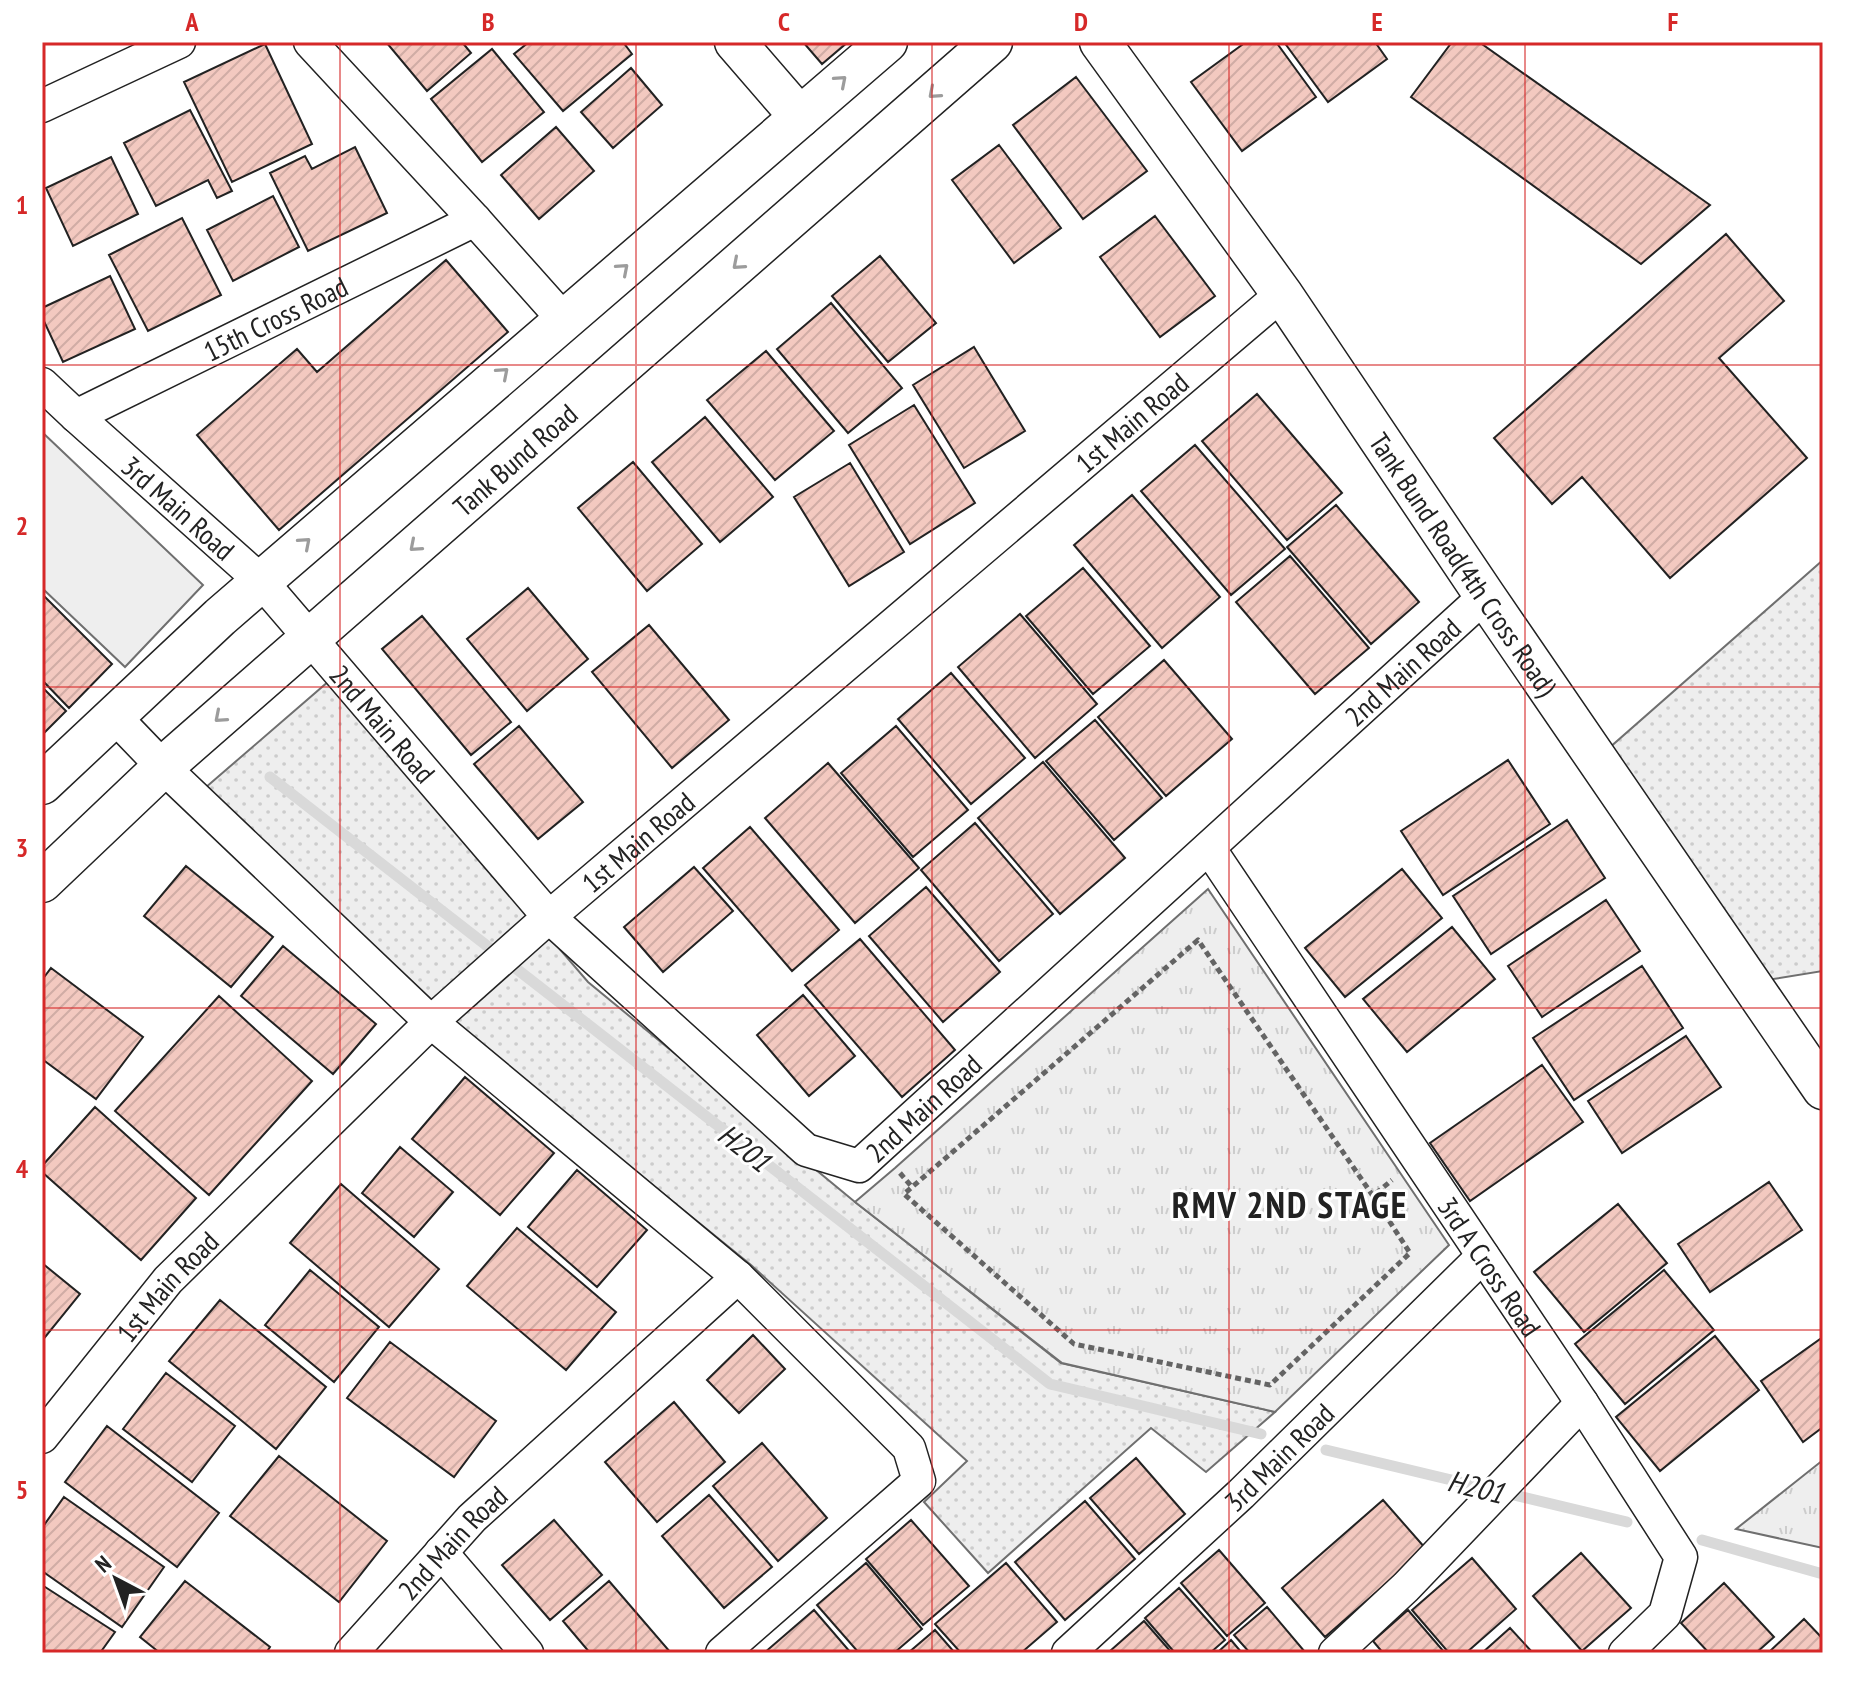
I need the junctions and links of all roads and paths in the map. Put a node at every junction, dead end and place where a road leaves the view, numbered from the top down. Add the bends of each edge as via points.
1 (179, 42) edge
2 (310, 42) edge
3 (735, 42) edge
4 (887, 42) edge
5 (992, 42) edge
6 (1100, 42) edge
7 (42, 106) edge
8 (800, 117) junction
9 (475, 220) junction
10 (1282, 294) junction
11 (564, 320) junction
12 (42, 384) edge
13 (76, 416) junction
14 (1485, 596) junction
15 (242, 597) junction
16 (310, 637) junction
17 (113, 715) junction
18 (163, 767) junction
19 (42, 784) edge
20 (1209, 848) junction
21 (42, 882) edge
22 (542, 923) junction
23 (443, 1012) junction
24 (1823, 1089) edge
25 (1418, 1159) junction
26 (1373, 1196) junction
27 (1483, 1256) junction
28 (738, 1277) junction
29 (1582, 1403) junction
30 (42, 1437) edge
31 (441, 1552) junction
32 (351, 1653) edge
33 (527, 1653) edge
34 (722, 1653) edge
35 (1068, 1653) edge
36 (1335, 1653) edge
37 (1625, 1653) edge

1 - 7 street
2 - 9 street
3 - 8 street
8 -> 4 street
5 -> 16 street, Tank Bund Road
6 - 10 street, Tank Bund Road(4th Cross Road)
11 -> 8 street
9 - 11 street
9 - 13 street, 15th Cross Road
10 - 14 street, Tank Bund Road(4th Cross Road)
10 - 22 street, 1st Main Road
15 -> 11 street
12 - 13 street, 3rd Main Road
13 - 15 street, 3rd Main Road
14 - 20 street, 2nd Main Road
14 - 24 street, Tank Bund Road(4th Cross Road)
15 - 16 street, 3rd Main Road
15 - 17 street
16 -> 18 street, Tank Bund Road
16 - 22 street, 2nd Main Road
17 - 18 street
17 - 19 street
18 - 21 street, Tank Bund Road
18 - 23 street
20 - 22 street, 2nd Main Road via 859,1166 806,1150
20 - 25 street, 3rd A Cross Road
22 - 23 street, 1st Main Road
23 - 28 street
23 - 30 street, 1st Main Road via 168,1280
25 - 26 path
25 - 27 street, 3rd A Cross Road
26 - 26 path via 1198,940 904,1194 1074,1344 1270,1385 1410,1253
27 - 29 street, 3rd A Cross Road
27 - 35 street, 3rd Main Road via 1241,1494
28 - 31 street, 2nd Main Road
28 - 34 street via 909,1448 919,1481
29 - 36 street via 1406,1587
29 - 37 street, 3rd A Cross Road via 1681,1557 1665,1614
31 - 32 street, 2nd Main Road
31 - 33 street

